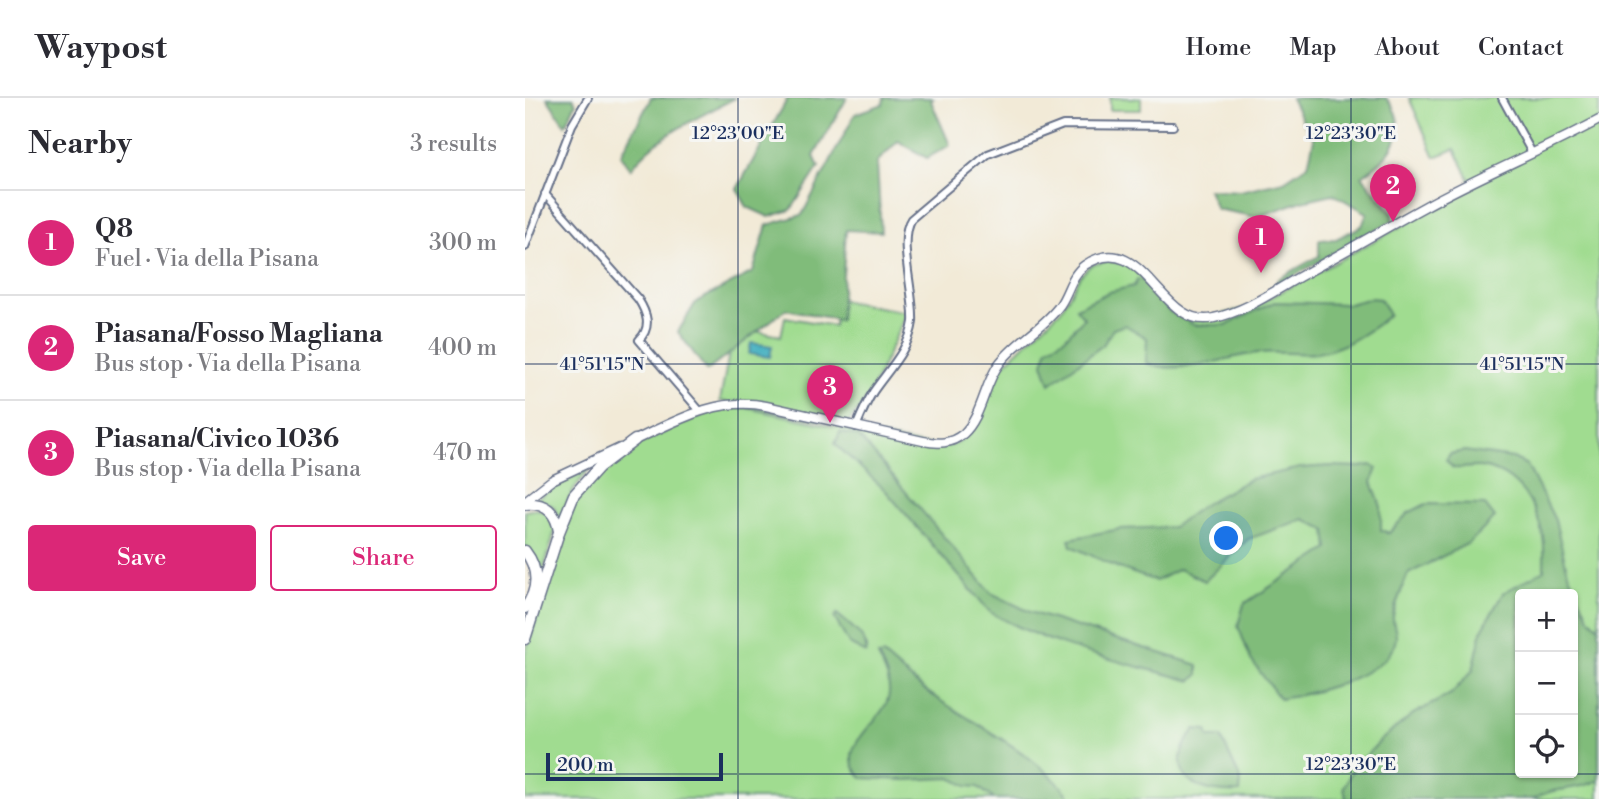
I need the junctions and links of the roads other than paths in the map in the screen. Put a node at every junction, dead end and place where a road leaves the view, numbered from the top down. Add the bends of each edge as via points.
1 (588, 98) edge
2 (1502, 98) edge
3 (1599, 120) edge
4 (1173, 126) dead end
5 (1532, 153) junction
6 (545, 194) junction
7 (525, 247) edge
8 (700, 411) junction
9 (856, 427) junction
10 (635, 440) junction
11 (527, 498) edge
12 (559, 532) junction
13 (525, 551) edge
14 (525, 608) edge
15 (525, 639) edge

1 - 6 street via 572,125
2 - 5 street
3 - 5 main road
4 - 9 street via 1063,125 988,154 911,219 905,230 913,301 910,334
5 - 9 main road via 1213,319 1193,318 1176,309 1133,264 1112,258 1094,261 1077,273 1056,310 1000,362 972,423 956,439 935,443
6 - 7 street
6 - 8 street via 638,299 647,316 647,331 639,341
8 - 9 main road via 728,403 752,403
8 - 10 main road
10 - 11 main road via 552,480
10 - 12 highway via 583,483
11 - 12 highway via 549,509
12 - 15 highway
13 - 14 highway via 536,583

